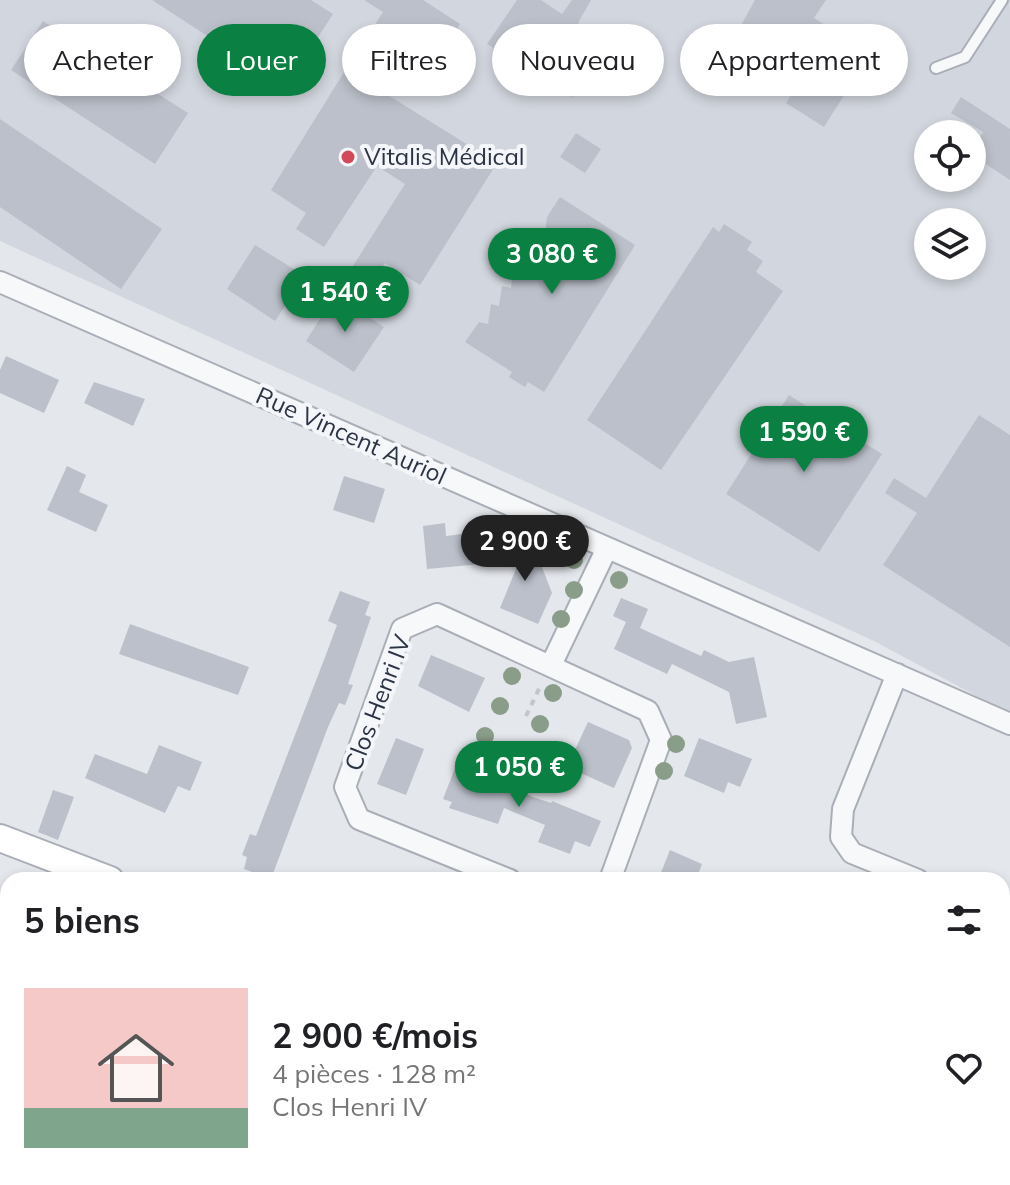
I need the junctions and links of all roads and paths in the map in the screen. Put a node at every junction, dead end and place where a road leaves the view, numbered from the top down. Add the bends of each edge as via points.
1 (1002, 0) edge
2 (936, 68) dead end
3 (0, 282) edge
4 (607, 548) junction
5 (551, 665) junction
6 (897, 674) junction
7 (526, 716) dead end
8 (1010, 724) edge
9 (0, 838) edge
10 (89, 872) edge
11 (490, 872) edge
12 (613, 872) edge
13 (898, 872) edge

1 - 2 lane via 965,57
3 - 4 street, Rue Vincent Auriol
4 - 5 street
4 - 6 street, Rue Vincent Auriol
5 - 7 path
5 - 11 street, Clos Henri IV via 437,614 402,629 345,787 359,819
5 - 12 street, Clos Henri IV via 648,711 661,740
6 - 8 street, Rue Vincent Auriol
6 - 13 street via 843,809 841,837 852,853
9 - 10 main road

